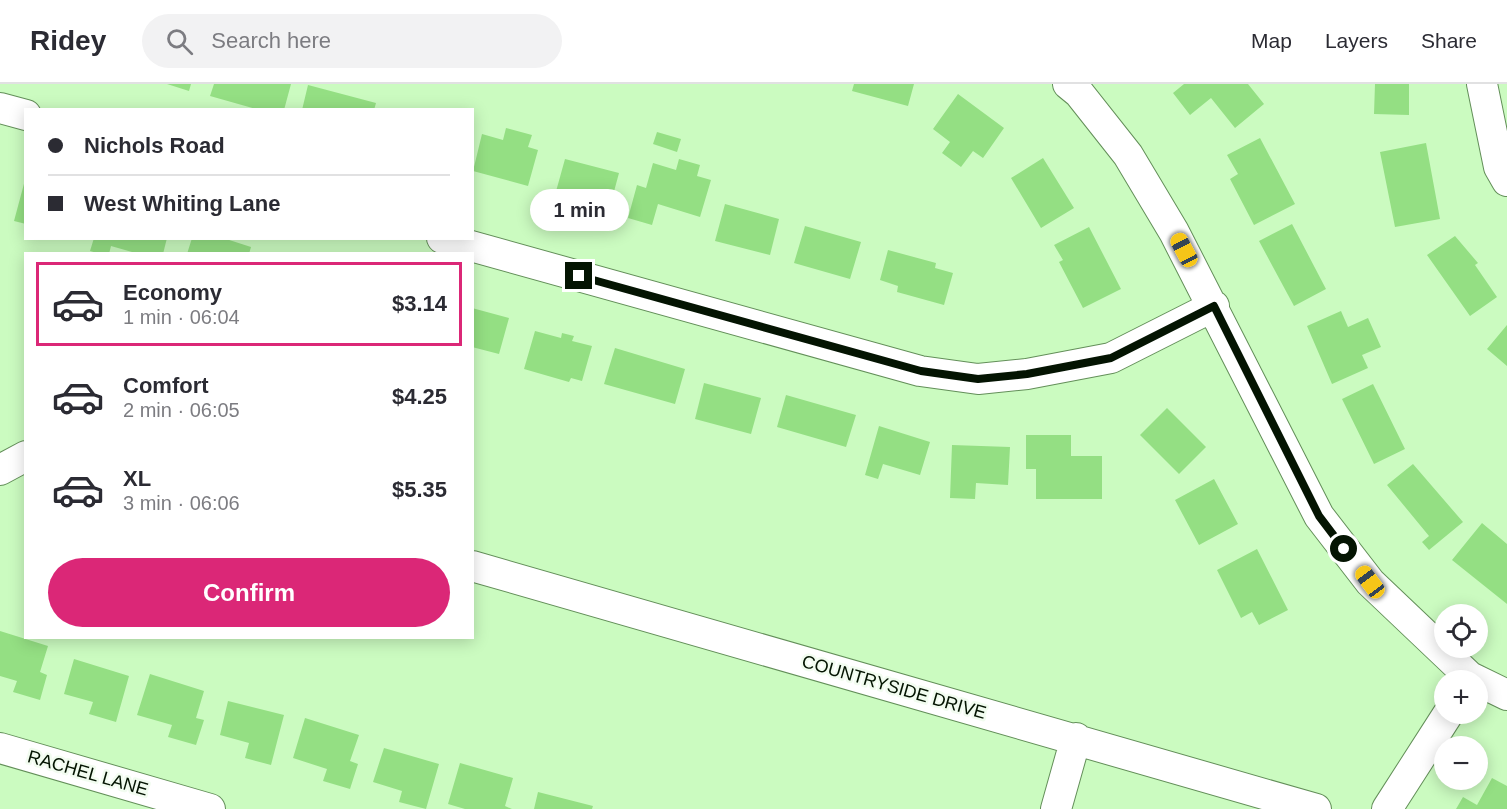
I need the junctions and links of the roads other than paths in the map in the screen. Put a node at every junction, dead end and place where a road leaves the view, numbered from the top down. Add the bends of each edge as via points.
1 (1068, 84) edge
2 (1482, 84) edge
3 (0, 108) edge
4 (24, 114) edge
5 (1507, 181) edge
6 (449, 240) edge
7 (1214, 306) junction
8 (24, 457) edge
9 (0, 470) edge
10 (474, 568) edge
11 (1460, 670) edge
12 (1488, 687) edge
13 (1507, 695) edge
14 (1442, 724) edge
15 (1076, 738) junction
16 (0, 748) edge
17 (210, 809) edge
18 (1056, 809) edge
19 (1316, 809) edge
20 (1387, 809) edge

1 - 7 street via 1128,155
2 - 5 street via 1499,167
3 - 4 street
6 - 7 street via 921,371 978,379 1111,358
7 - 11 street via 1319,516 1370,582
8 - 9 street
10 - 15 street, COUNTRYSIDE DRIVE
12 - 13 street
14 - 20 street
15 - 18 street
15 - 19 street, COUNTRYSIDE DRIVE
16 - 17 street, RACHEL LANE

